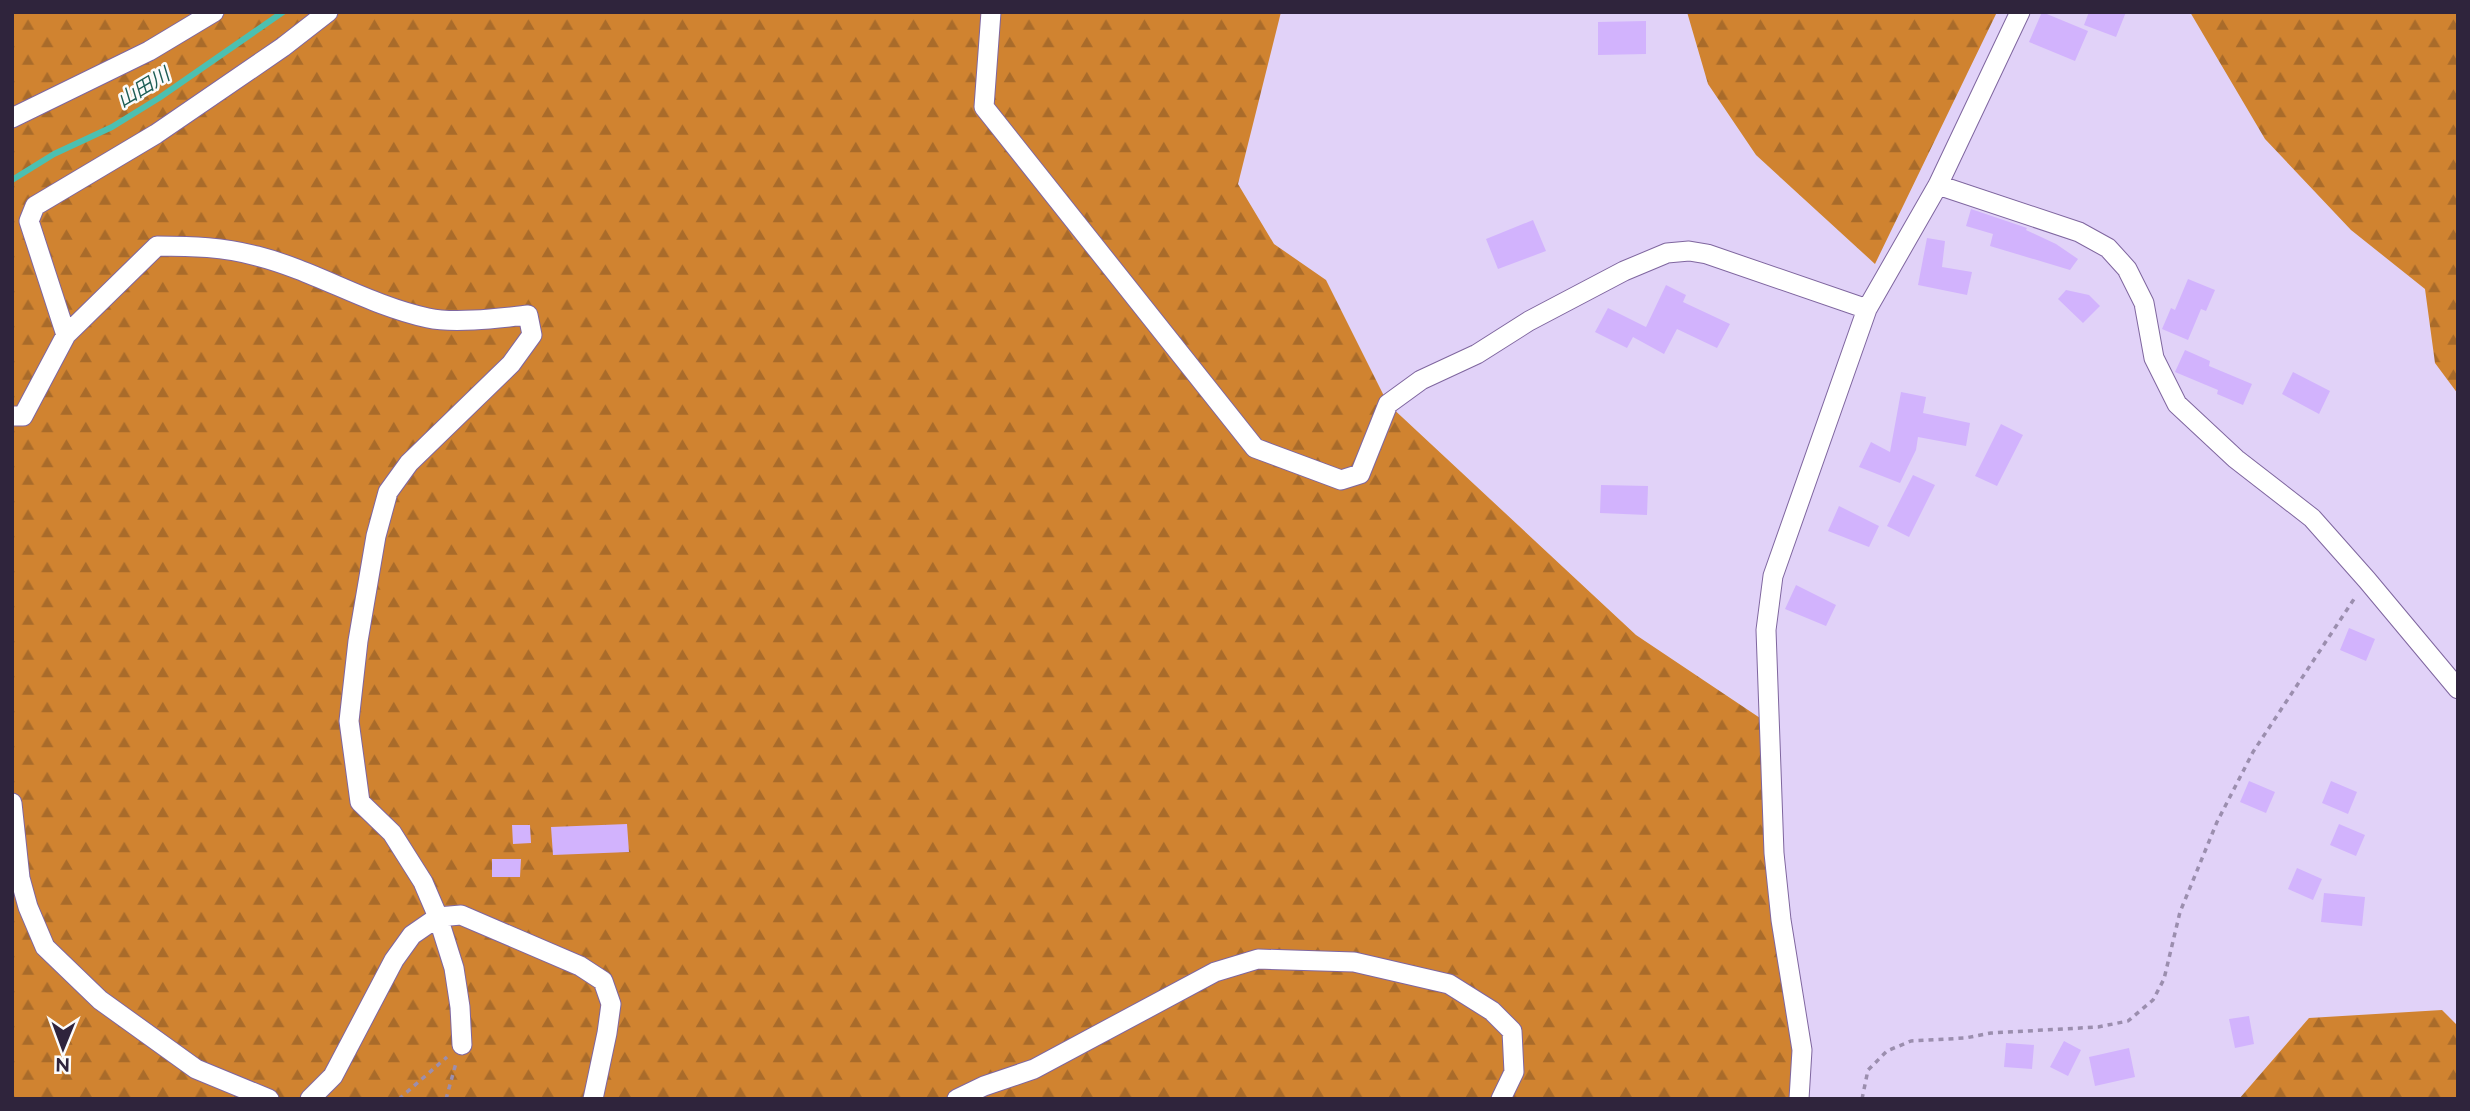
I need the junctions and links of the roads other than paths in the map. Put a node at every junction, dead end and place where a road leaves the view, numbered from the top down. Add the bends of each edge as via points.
1 (214, 12) edge
2 (328, 12) edge
3 (991, 12) edge
4 (2020, 12) edge
5 (12, 118) edge
6 (1938, 185) junction
7 (1867, 309) junction
8 (66, 335) junction
9 (12, 416) edge
10 (2458, 689) edge
11 (12, 803) edge
12 (438, 917) junction
13 (462, 1045) road end
14 (269, 1099) edge
15 (310, 1099) edge
16 (593, 1099) edge
17 (957, 1099) edge
18 (1501, 1099) edge
19 (1799, 1099) edge

1 - 5 street via 149,51
2 - 8 street via 156,134 35,206 29,221
3 - 7 street via 984,107 1255,448 1341,480 1360,474 1388,404 1421,380 1477,354 1624,271 1667,253 1707,254
4 - 6 street
6 - 7 street
6 - 10 street via 2079,232 2108,248 2127,269 2144,303 2154,358 2177,404 2236,459 2312,518
7 - 19 street via 1773,576 1766,630 1774,853 1802,1050
8 - 9 street via 23,416
8 - 12 street via 157,246 218,247 261,257 430,319 493,320 528,315 531,335 511,364 409,463 388,492 358,641 349,721 360,802 392,833 423,882
11 - 14 street via 20,878 45,947 100,1000 196,1069
12 - 13 street via 454,968
12 - 15 street via 412,934 333,1076
12 - 16 street via 461,915 580,966 603,981 611,1004
17 - 18 street via 1034,1069 1214,972 1258,960 1354,962 1449,984 1492,1011 1512,1031 1514,1072

